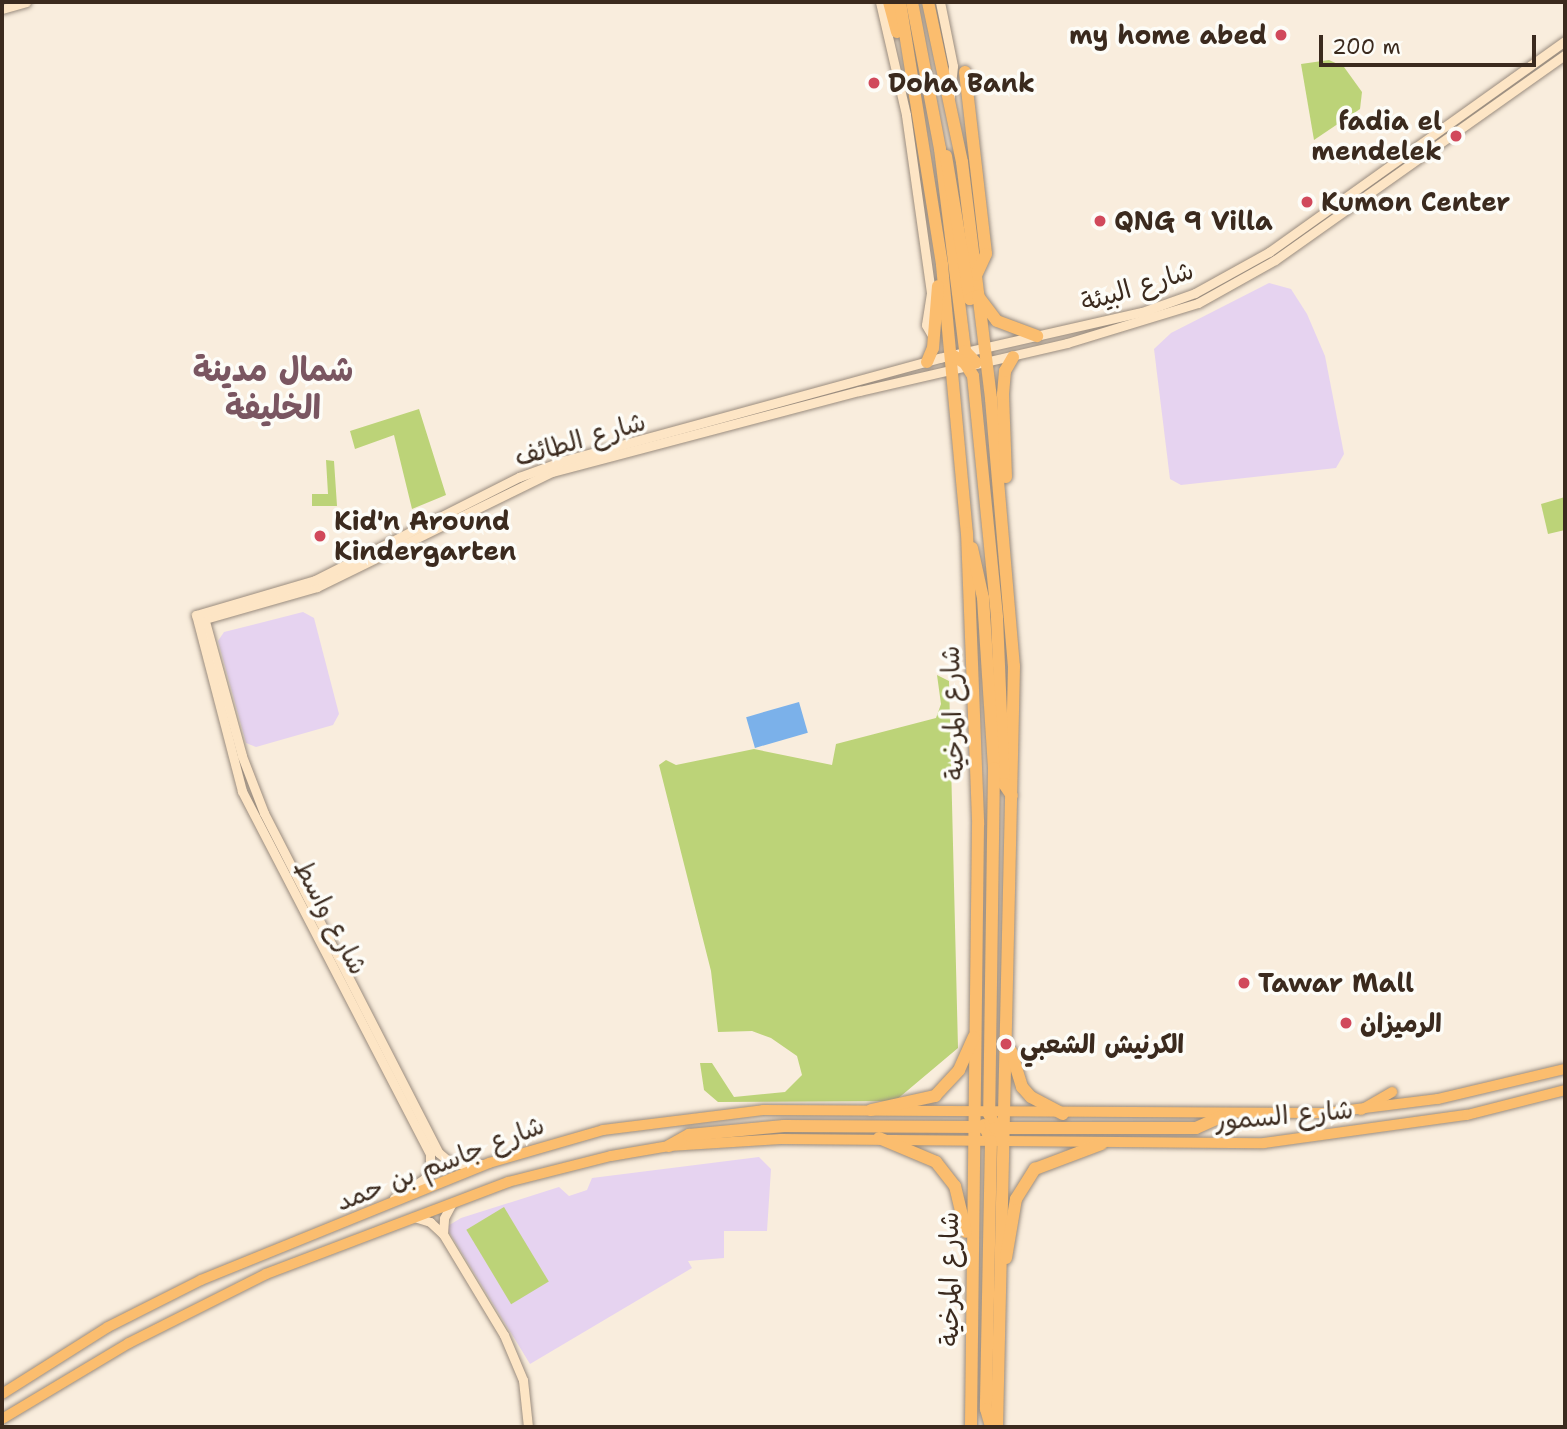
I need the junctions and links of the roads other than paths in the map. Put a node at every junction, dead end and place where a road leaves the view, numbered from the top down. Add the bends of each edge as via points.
1 (26, 2) edge
2 (880, 2) edge
3 (889, 2) edge
4 (900, 2) edge
5 (912, 2) edge
6 (928, 2) edge
7 (940, 2) edge
8 (2, 9) edge
9 (1565, 41) edge
10 (1565, 55) edge
11 (965, 72) dead end
12 (950, 98) junction
13 (918, 107) junction
14 (940, 149) junction
15 (942, 265) junction
16 (976, 275) junction
17 (978, 296) junction
18 (1037, 336) junction
19 (934, 339) junction
20 (984, 347) junction
21 (965, 351) junction
22 (952, 355) junction
23 (1013, 357) junction
24 (927, 362) junction
25 (986, 363) junction
26 (969, 366) junction
27 (953, 370) junction
28 (1000, 496) junction
29 (967, 533) junction
30 (200, 617) junction
31 (1013, 796) junction
32 (1006, 1013) junction
33 (978, 1027) junction
34 (1565, 1069) edge
35 (1565, 1090) edge
36 (1392, 1092) dead end
37 (871, 1110) junction
38 (1361, 1110) junction
39 (975, 1114) junction
40 (1063, 1114) junction
41 (1223, 1116) junction
42 (991, 1128) junction
43 (879, 1139) junction
44 (1101, 1144) junction
45 (669, 1146) junction
46 (489, 1163) junction
47 (452, 1202) junction
48 (380, 1207) junction
49 (412, 1217) junction
50 (443, 1234) junction
51 (971, 1257) junction
52 (1000, 1282) junction
53 (2, 1394) edge
54 (2, 1419) edge
55 (527, 1427) edge
56 (971, 1427) edge
57 (991, 1427) edge
58 (997, 1427) edge

1 - 8 street
2 - 19 street via 906,115 931,293 926,325
3 - 13 highway
4 - 13 highway, شارع المرخية
5 - 14 highway
6 - 12 highway, شارع المرخية
7 - 12 street, شارع المرخية via 953,66
9 - 18 street, شارع البيئة via 1269,252 1215,283 1142,312
10 - 23 street, شارع البيئة via 1223,292 1151,321
11 - 16 highway via 986,254
12 - 16 highway, شارع المرخية
13 - 15 highway, شارع المرخية
14 - 17 highway via 951,168 970,297 975,300
14 - 21 highway
15 - 19 highway
15 - 22 highway, شارع المرخية
16 - 17 highway, شارع المرخية
17 - 18 highway via 997,321
17 - 20 highway, شارع المرخية
18 - 20 street, شارع البيئة
19 - 24 highway
20 - 21 street, شارع البيئة
20 - 25 highway, شارع المرخية
21 - 22 street, شارع الطائف
21 - 25 highway via 974,362
22 - 24 street, شارع الطائف
22 - 26 highway
22 - 27 highway, شارع المرخية
23 - 25 street, شارع البيئة
23 - 28 highway via 1004,377 1006,487
24 - 30 street, شارع الطائف via 535,470 315,580
25 - 26 street, شارع البيئة
25 - 28 highway, شارع المرخية
26 - 27 street, شارع الطائف
26 - 31 highway via 996,606 1004,784
27 - 29 highway, شارع المرخية
27 - 30 street, شارع الطائف via 552,472 317,587
28 - 31 highway, شارع المرخية via 1014,666
29 - 33 highway, شارع المرخية via 978,825
29 - 42 highway via 983,598 994,768
30 - 46 street, شارع واسط via 255,794 433,1142 452,1164
30 - 48 street, شارع واسط via 242,791 429,1154 430,1171 424,1179
31 - 32 highway, شارع المرخية
32 - 40 highway via 1017,1078 1031,1097
32 - 42 highway, شارع المرخية
33 - 37 highway via 959,1070 935,1096
33 - 39 highway, شارع المرخية
34 - 38 main road, شارع السمور via 1438,1099
35 - 44 main road, شارع السمور via 1467,1115 1336,1135 1223,1144
36 - 38 main road
37 - 39 main road, شارع جاسم بن حمد
37 - 46 main road, شارع جاسم بن حمد via 763,1110 660,1120 603,1130
38 - 41 main road, شارع السمور
39 - 42 highway
40 - 41 main road, شارع السمور
40 - 42 main road, شارع السمور
41 - 42 highway via 1196,1128
42 - 43 main road, شارع جاسم بن حمد
42 - 44 main road, شارع السمور
42 - 45 highway via 784,1126 689,1135
42 - 51 highway, شارع المرخية
42 - 52 highway, شارع المرخية
42 - 57 highway via 986,1409
43 - 45 main road, شارع جاسم بن حمد
43 - 51 highway via 923,1154 950,1179 960,1200
44 - 52 highway via 1055,1158 1035,1169 1024,1183
45 - 47 main road, شارع جاسم بن حمد via 575,1164
46 - 48 main road, شارع جاسم بن حمد
47 - 49 main road, شارع جاسم بن حمد
47 - 50 street
48 - 53 main road, شارع جاسم بن حمد via 201,1280 108,1327
49 - 50 street via 430,1222
49 - 54 main road, شارع جاسم بن حمد via 266,1274 129,1343
50 - 55 street via 514,1356 525,1388
51 - 56 highway, شارع المرخية
52 - 58 highway, شارع المرخية

